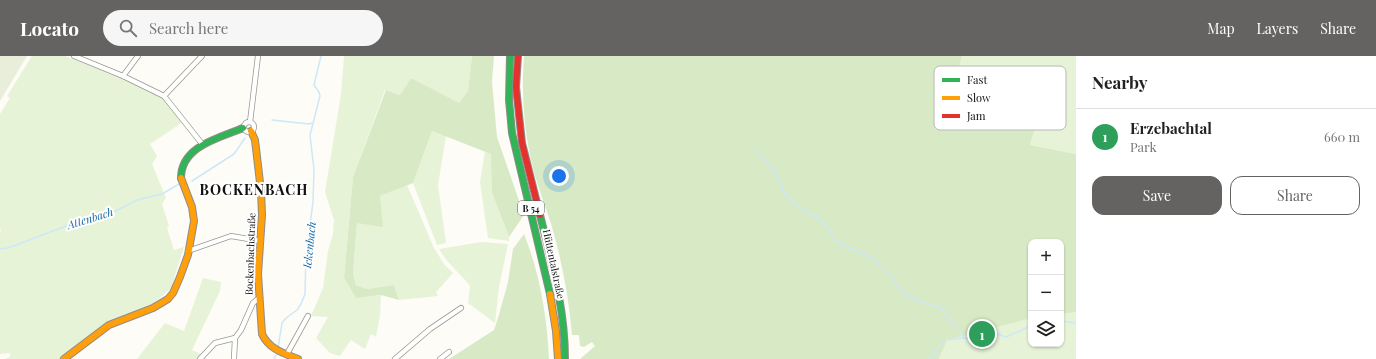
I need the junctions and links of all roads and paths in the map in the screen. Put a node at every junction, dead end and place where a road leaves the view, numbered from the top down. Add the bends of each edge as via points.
1 (74, 56) edge
2 (138, 56) edge
3 (202, 56) edge
4 (258, 56) edge
5 (510, 56) edge
6 (518, 56) edge
7 (123, 76) junction
8 (164, 96) junction
9 (250, 122) junction
10 (244, 128) junction
11 (251, 131) junction
12 (203, 145) junction
13 (261, 241) junction
14 (188, 251) junction
15 (259, 298) junction
16 (461, 308) dead end
17 (308, 316) dead end
18 (235, 338) junction
19 (449, 352) dead end
20 (287, 354) junction
21 (64, 359) edge
22 (200, 359) edge
23 (234, 359) edge
24 (298, 359) edge
25 (395, 359) edge
26 (440, 359) edge
27 (558, 359) edge
28 (566, 359) edge

1 - 7 street
2 - 7 street
3 - 8 street
4 - 9 street
5 - 27 main road, Hüttentalstraße / B 54 via 508,86 514,143 546,268
6 - 28 main road, Hüttentalstraße / B 54 via 516,87 522,143 560,297
7 - 8 street
8 - 12 street
9 - 10 street via 245,123
9 - 11 street via 254,125
10 - 11 street via 247,132
10 - 12 main road
11 - 13 main road, Bockenbachstraße via 255,140 261,191
12 - 14 main road via 188,156 182,169 183,188 195,215
13 - 14 street via 231,236
13 - 15 main road, Bockenbachstraße
14 - 21 main road via 171,295 155,307 110,325
15 - 18 street via 253,303
15 - 20 main road, Bockenbachstraße via 264,341
16 - 25 street via 430,329
17 - 20 street
18 - 22 street via 215,343
18 - 23 street
19 - 26 street
20 - 24 main road, Bockenbachstraße

